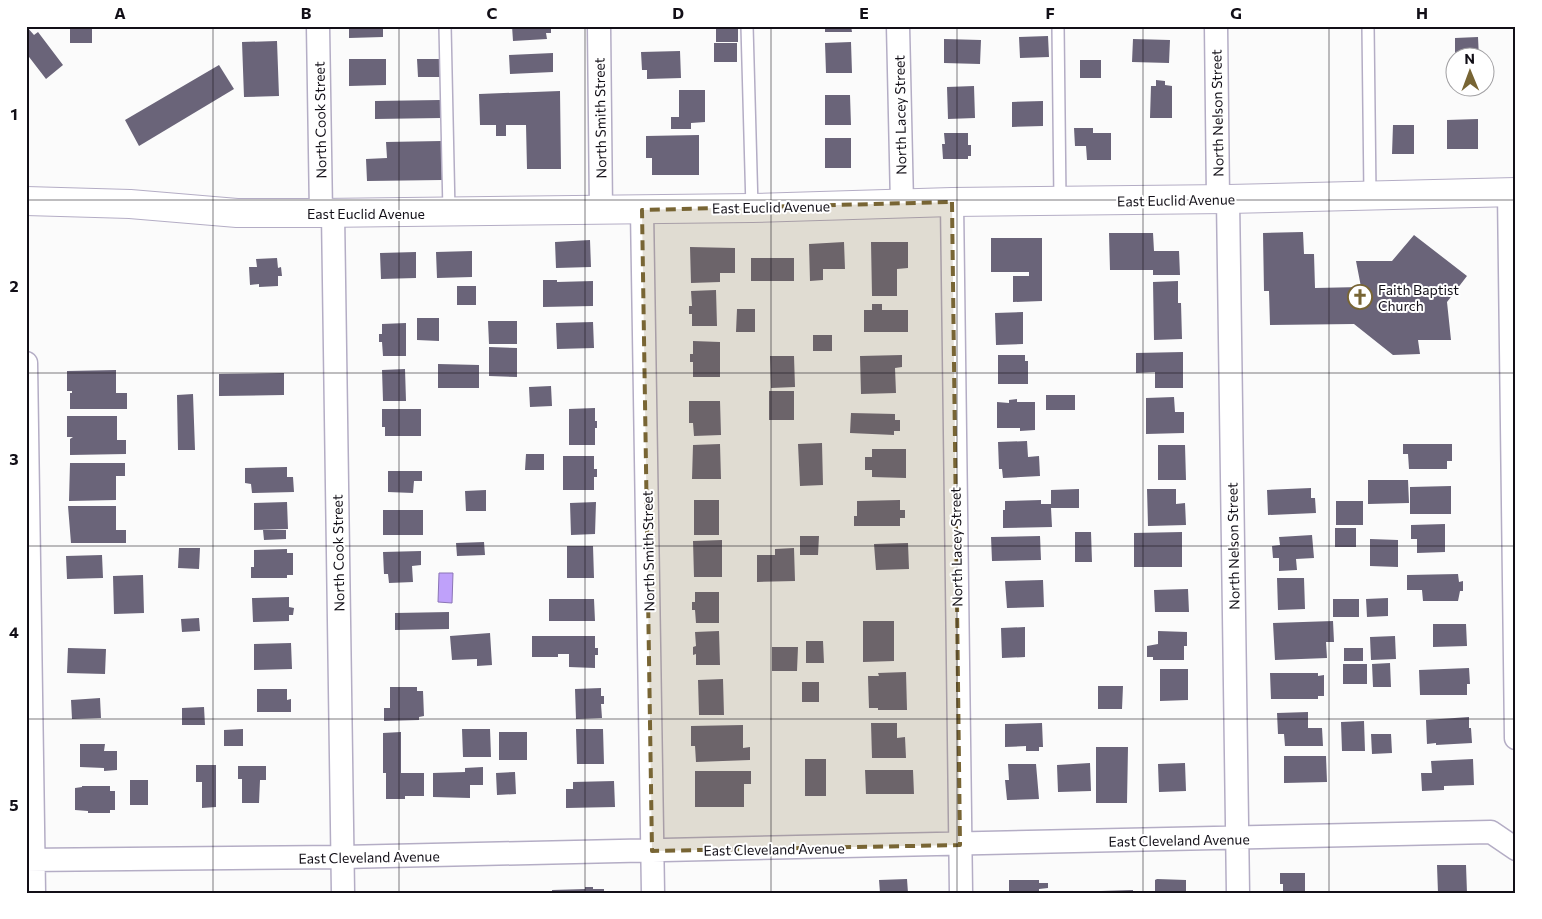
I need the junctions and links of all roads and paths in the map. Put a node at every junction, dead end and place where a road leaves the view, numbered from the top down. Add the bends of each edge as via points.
1 (318, 26) edge
2 (445, 26) edge
3 (599, 26) edge
4 (747, 26) edge
5 (898, 26) edge
6 (1058, 26) edge
7 (1216, 26) edge
8 (1368, 26) edge
9 (1512, 192) edge
10 (1370, 195) junction
11 (1223, 199) junction
12 (1060, 200) junction
13 (26, 201) edge
14 (952, 202) junction
15 (902, 204) junction
16 (752, 208) junction
17 (601, 210) junction
18 (642, 210) junction
19 (449, 212) junction
20 (327, 213) junction
21 (26, 363) edge
22 (26, 372) edge
23 (1514, 527) edge
24 (1515, 704) edge
25 (1516, 738) edge
26 (1237, 838) junction
27 (960, 845) junction
28 (1516, 849) edge
29 (652, 851) junction
30 (342, 857) junction
31 (30, 860) edge
32 (34, 893) edge
33 (343, 893) edge
34 (653, 893) edge
35 (961, 893) edge
36 (1238, 893) edge

1 - 20 street, North Cook Street
2 - 19 lane
3 - 17 street, North Smith Street
4 - 16 lane
5 - 15 street, North Lacey Street
6 - 12 lane
7 - 11 street, North Nelson Street
8 - 10 lane
9 - 10 main road, East Euclid Avenue
9 - 23 street
10 - 11 main road, East Euclid Avenue
11 - 12 main road, East Euclid Avenue
11 - 26 street, North Nelson Street
12 - 14 main road, East Euclid Avenue
13 - 20 main road, East Euclid Avenue via 130,204 237,213
14 - 15 main road, East Euclid Avenue
14 - 27 street, North Lacey Street
15 - 16 main road, East Euclid Avenue
16 - 18 main road, East Euclid Avenue
17 - 18 main road, East Euclid Avenue
17 - 19 main road, East Euclid Avenue
18 - 29 street, North Smith Street
19 - 20 main road, East Euclid Avenue
20 - 30 street, North Cook Street
21 - 22 street
22 - 31 street
23 - 24 street
24 - 25 street
26 - 27 street, East Cleveland Avenue
26 - 28 street, East Cleveland Avenue via 1491,832
26 - 36 street, North Nelson Street
27 - 29 street, East Cleveland Avenue
27 - 35 street, North Lacey Street
29 - 30 street, East Cleveland Avenue
29 - 34 street, North Smith Street
30 - 31 street, East Cleveland Avenue
30 - 33 street, North Cook Street
31 - 32 street

